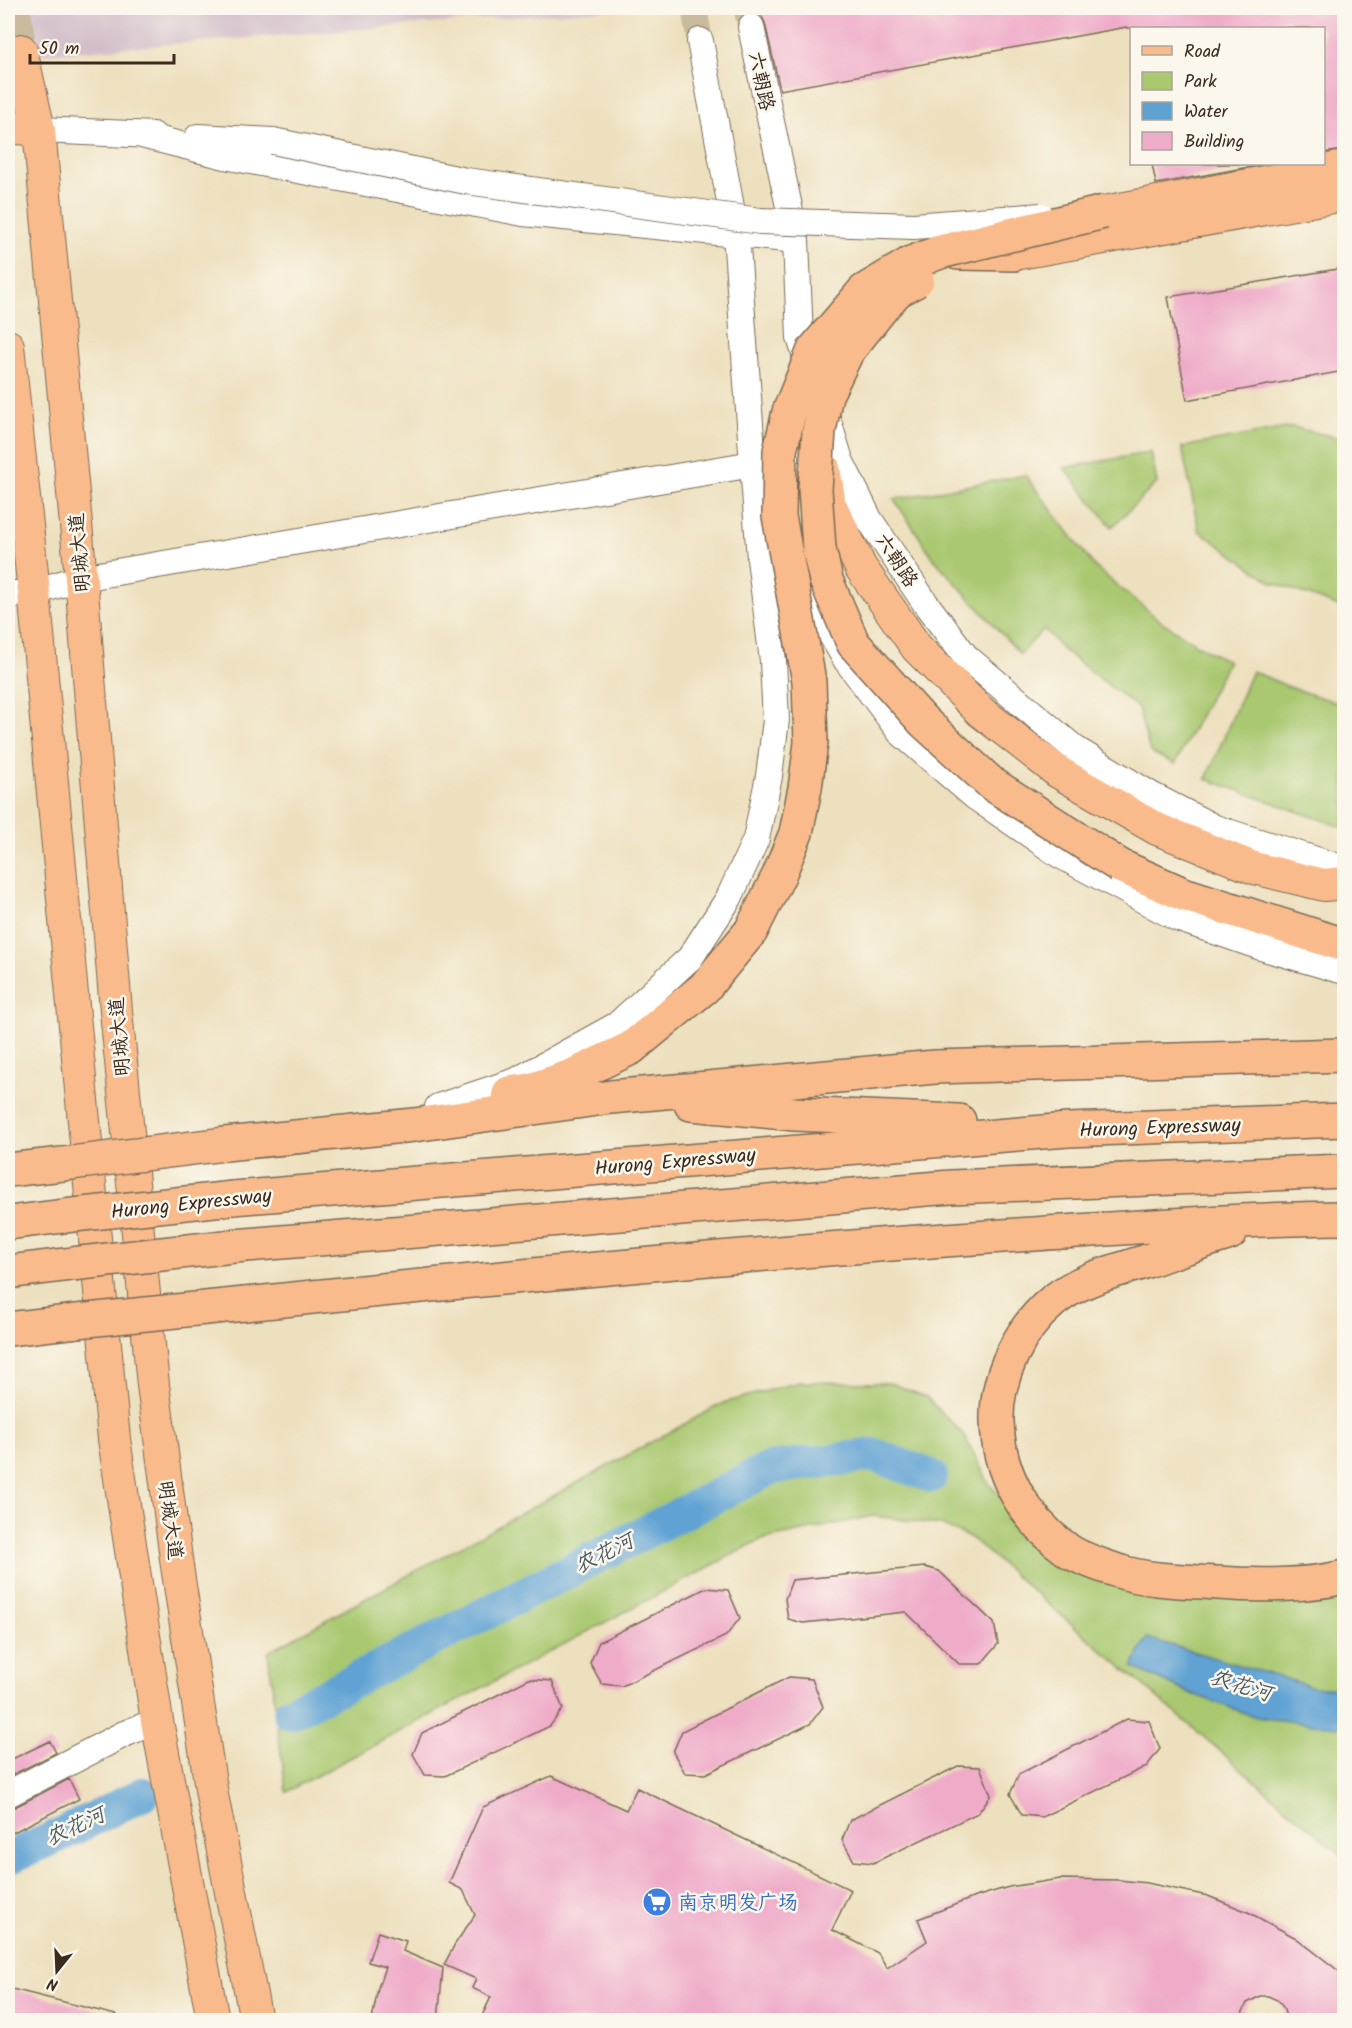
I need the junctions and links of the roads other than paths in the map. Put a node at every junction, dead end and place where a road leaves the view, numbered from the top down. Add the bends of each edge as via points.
1 (751, 27) tunnel mouth
2 (700, 41) tunnel mouth
3 (21, 50) tunnel mouth
4 (8, 127) edge
5 (39, 130) junction
6 (137, 134) junction
7 (1344, 167) edge
8 (1344, 195) edge
9 (1104, 212) junction
10 (736, 234) junction
11 (795, 240) junction
12 (1014, 254) junction
13 (926, 258) junction
14 (800, 338) junction
15 (8, 346) edge
16 (847, 352) junction
17 (819, 431) junction
18 (753, 464) junction
19 (81, 578) junction
20 (21, 594) edge
21 (1344, 869) edge
22 (1344, 883) edge
23 (1344, 945) edge
24 (1344, 971) edge
25 (1344, 1055) edge
26 (611, 1097) junction
27 (438, 1107) junction
28 (1344, 1120) edge
29 (1068, 1130) junction
30 (233, 1143) junction
31 (8, 1170) edge
32 (1344, 1171) edge
33 (1272, 1218) junction
34 (1344, 1218) edge
35 (8, 1223) edge
36 (8, 1272) edge
37 (8, 1329) edge
38 (1344, 1577) edge
39 (157, 1720) junction
40 (8, 1794) edge
41 (213, 2020) edge
42 (256, 2020) edge

1 - 11 street, 六朝路
2 - 10 street
3 - 5 main road, 明城大道
4 - 5 main road
5 - 6 street
5 - 19 main road, 明城大道
6 - 9 street, bridge via 273,141 466,181 760,221 914,226
6 - 10 street via 225,156 523,213
7 - 9 main road
8 - 12 main road
9 - 13 highway, bridge
10 - 11 street
10 - 18 street
11 - 14 street, 六朝路
12 - 13 highway, bridge
12 - 16 highway, bridge via 933,272 897,291
13 - 16 highway, bridge via 871,309
13 - 27 highway, bridge via 864,291 814,350 789,412 780,451 779,516 809,681 811,743 796,834 751,931 704,988 631,1048 574,1075 530,1090
14 - 21 street, 六朝路 via 840,460 869,519 966,657 1075,748 1151,795 1215,828
14 - 24 street via 799,413 808,578 815,607 847,661 900,732 974,796 1060,855 1177,918
15 - 20 main road
16 - 17 highway, bridge via 826,395
17 - 22 main road, bridge via 830,505 861,568 917,648 981,711 1058,772 1157,829 1254,868 1324,885
17 - 23 highway, bridge via 815,489 819,549 826,580 853,643 924,722 992,784 1120,866 1183,894
18 - 19 street
18 - 27 street via 776,720 756,839 729,897 690,958 617,1025 516,1081
19 - 20 street
19 - 42 main road, 明城大道 via 115,999 153,1385 212,1795
20 - 39 main road via 114,1439
25 - 26 highway via 936,1066
26 - 29 highway via 795,1114 927,1118
26 - 30 highway via 414,1125
27 - 30 highway
28 - 29 highway, Hurong Expressway
29 - 35 highway, Hurong Expressway, bridge via 233,1198
30 - 31 highway, bridge
32 - 36 highway, bridge via 951,1187 234,1246
33 - 34 highway
33 - 37 highway, bridge via 923,1241 532,1274
33 - 38 highway via 1095,1276 1053,1301 1028,1327 1011,1356 997,1408 997,1437 1005,1471 1019,1500 1037,1522 1070,1552 1107,1567 1168,1580 1239,1585
39 - 40 street
39 - 41 main road

